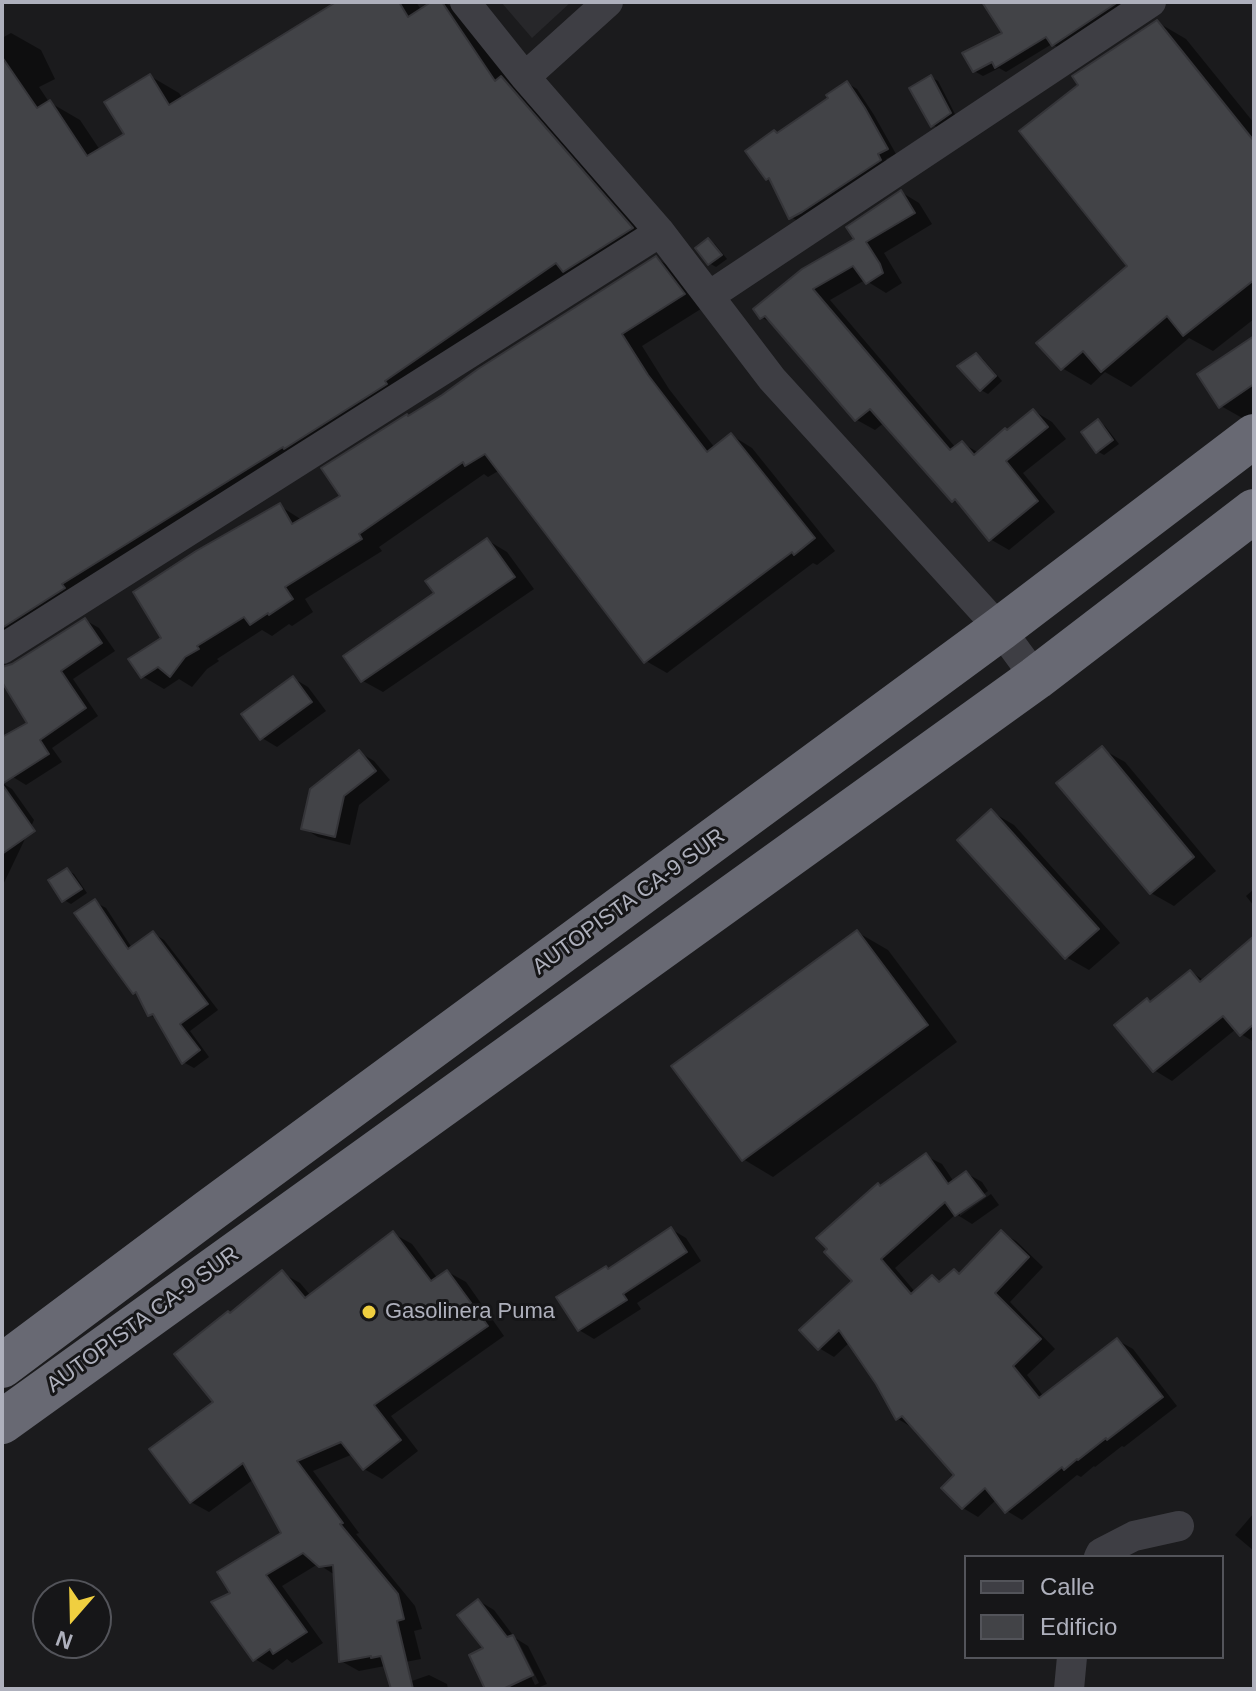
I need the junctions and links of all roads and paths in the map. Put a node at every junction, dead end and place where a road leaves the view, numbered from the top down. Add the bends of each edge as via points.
1 (465, 2) edge
2 (608, 2) edge
3 (1151, 2) edge
4 (525, 77) junction
5 (660, 232) junction
6 (709, 296) junction
7 (1254, 436) edge
8 (1254, 511) edge
9 (1000, 629) junction
10 (2, 649) edge
11 (1036, 678) junction
12 (2, 1366) edge
13 (2, 1422) edge
14 (1179, 1526) dead end
15 (1100, 1555) edge
16 (1072, 1659) edge
17 (1069, 1689) edge

1 - 4 street
2 - 4 street
3 - 6 street
4 - 5 street
5 - 6 street
5 - 10 street
6 - 9 street via 772,379
7 - 9 highway, AUTOPISTA CA-9 SUR
8 - 11 highway, AUTOPISTA CA-9 SUR
9 - 11 street
9 - 12 highway, AUTOPISTA CA-9 SUR
11 - 13 highway, AUTOPISTA CA-9 SUR
14 - 15 street via 1134,1536
16 - 17 street

